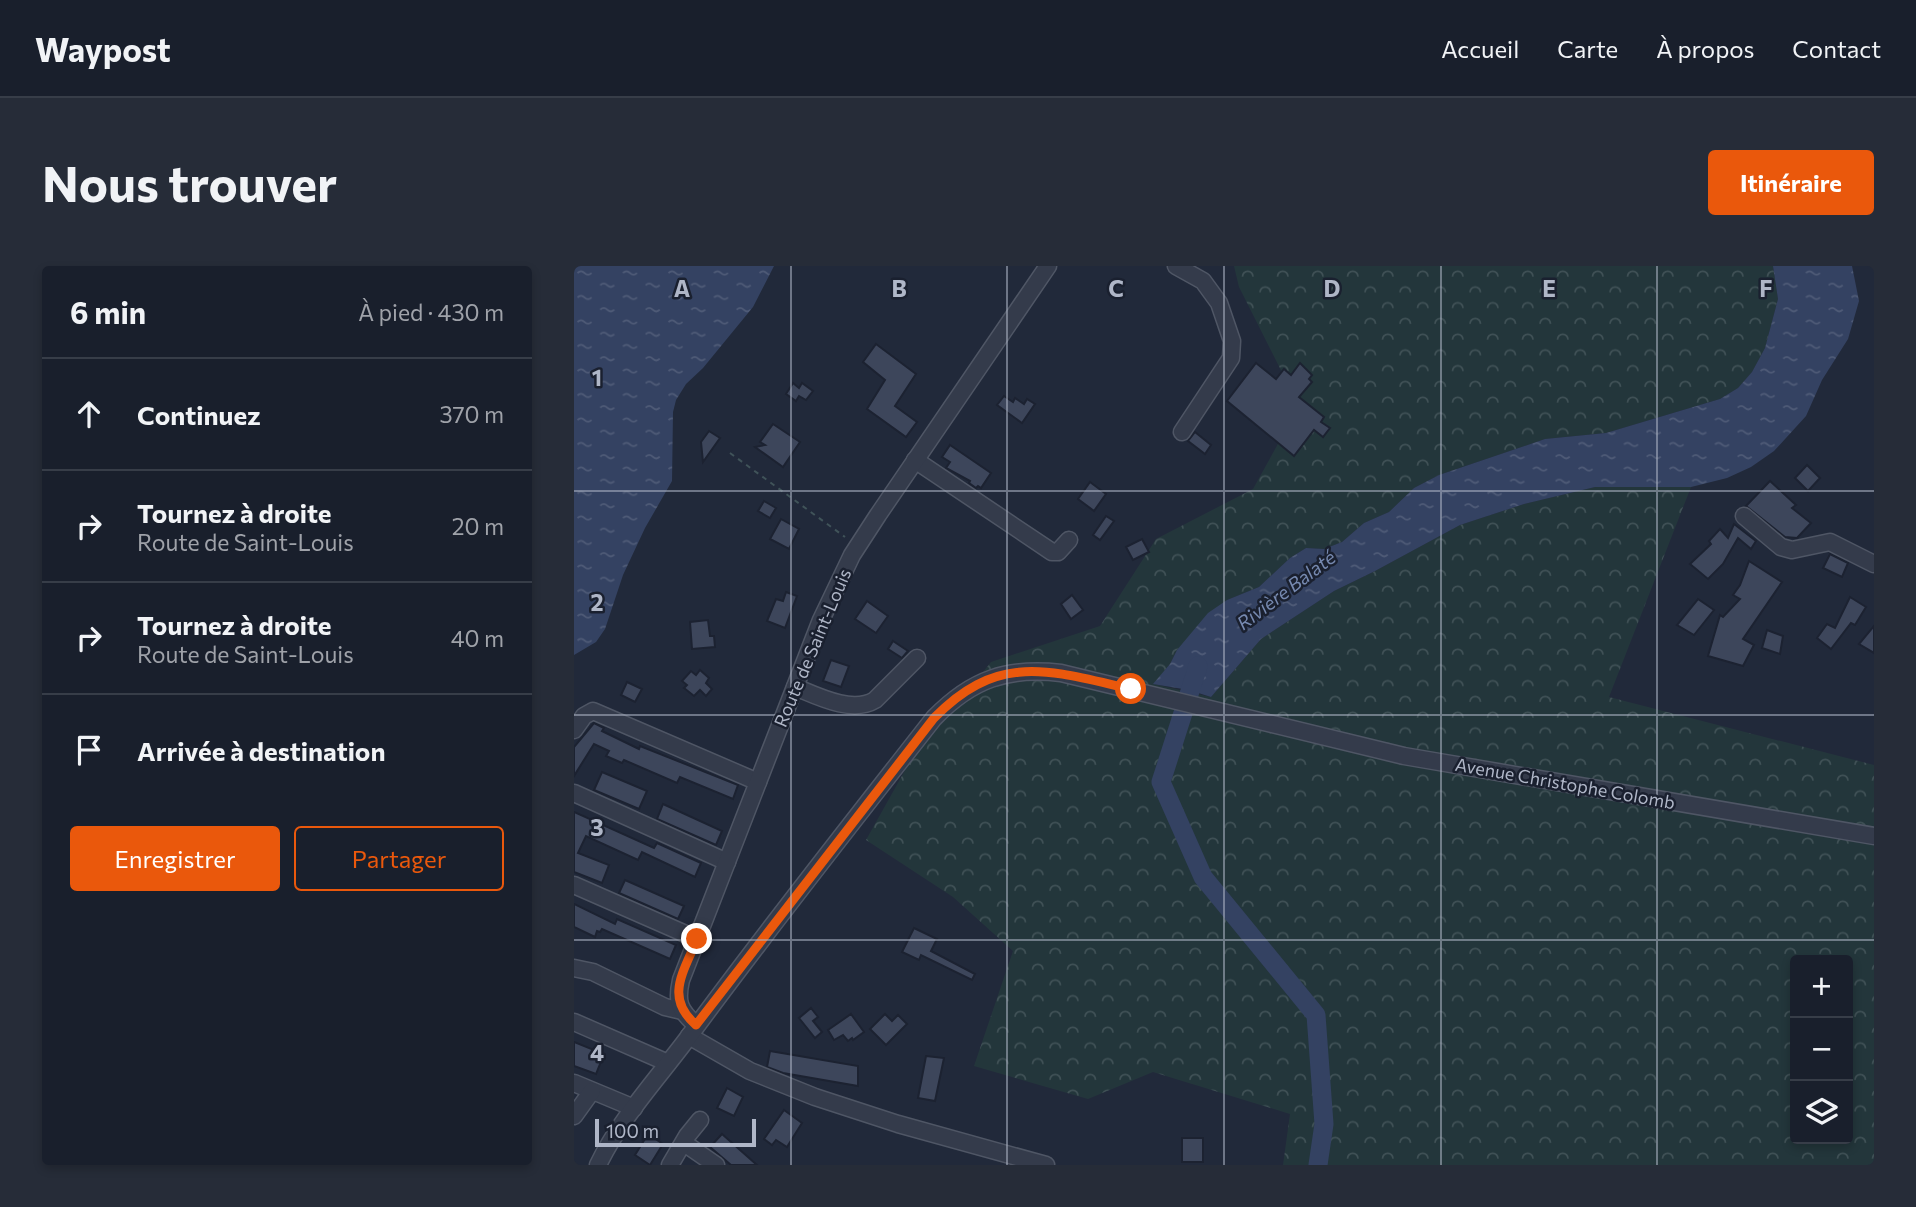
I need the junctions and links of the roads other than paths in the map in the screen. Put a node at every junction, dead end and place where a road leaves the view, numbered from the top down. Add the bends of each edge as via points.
1 (1048, 266) edge
2 (1176, 266) edge
3 (1182, 432) dead end
4 (915, 460) junction
5 (1744, 516) dead end
6 (1069, 540) dead end
7 (1874, 564) edge
8 (918, 658) dead end
9 (795, 687) junction
10 (574, 730) edge
11 (758, 782) junction
12 (574, 793) edge
13 (1874, 836) edge
14 (727, 862) junction
15 (574, 885) edge
16 (697, 939) junction
17 (574, 968) edge
18 (682, 1011) junction
19 (574, 1022) edge
20 (693, 1030) junction
21 (668, 1063) junction
22 (574, 1083) edge
23 (592, 1091) junction
24 (634, 1108) junction
25 (574, 1116) edge
26 (700, 1120) dead end
27 (684, 1143) junction
28 (598, 1165) edge
29 (670, 1165) edge
30 (716, 1165) edge
31 (1046, 1165) edge

1 - 4 street, Route de Saint-Louis
2 - 3 street via 1202,281 1219,303 1232,341 1231,358
4 - 6 street via 1052,552
4 - 9 street, Route de Saint-Louis via 858,546 821,620
5 - 7 street via 1781,547 1792,550 1830,542
8 - 9 street via 867,705 847,704
9 - 11 street, Route de Saint-Louis
10 - 11 street via 593,710
11 - 14 street, Route de Saint-Louis
12 - 14 street
13 - 20 street, Avenue Christophe Colomb via 1404,756 1061,673 1021,671 983,681 949,702 934,718
14 - 16 street, Route de Saint-Louis
15 - 16 street
16 - 18 street, Route de Saint-Louis via 680,988
17 - 18 street
18 - 20 street
19 - 21 street
20 - 21 street
20 - 31 street via 739,1066 815,1097
21 - 24 street
22 - 23 street
23 - 24 street
23 - 25 street
24 - 28 street
26 - 27 street
27 - 29 street
27 - 30 street

